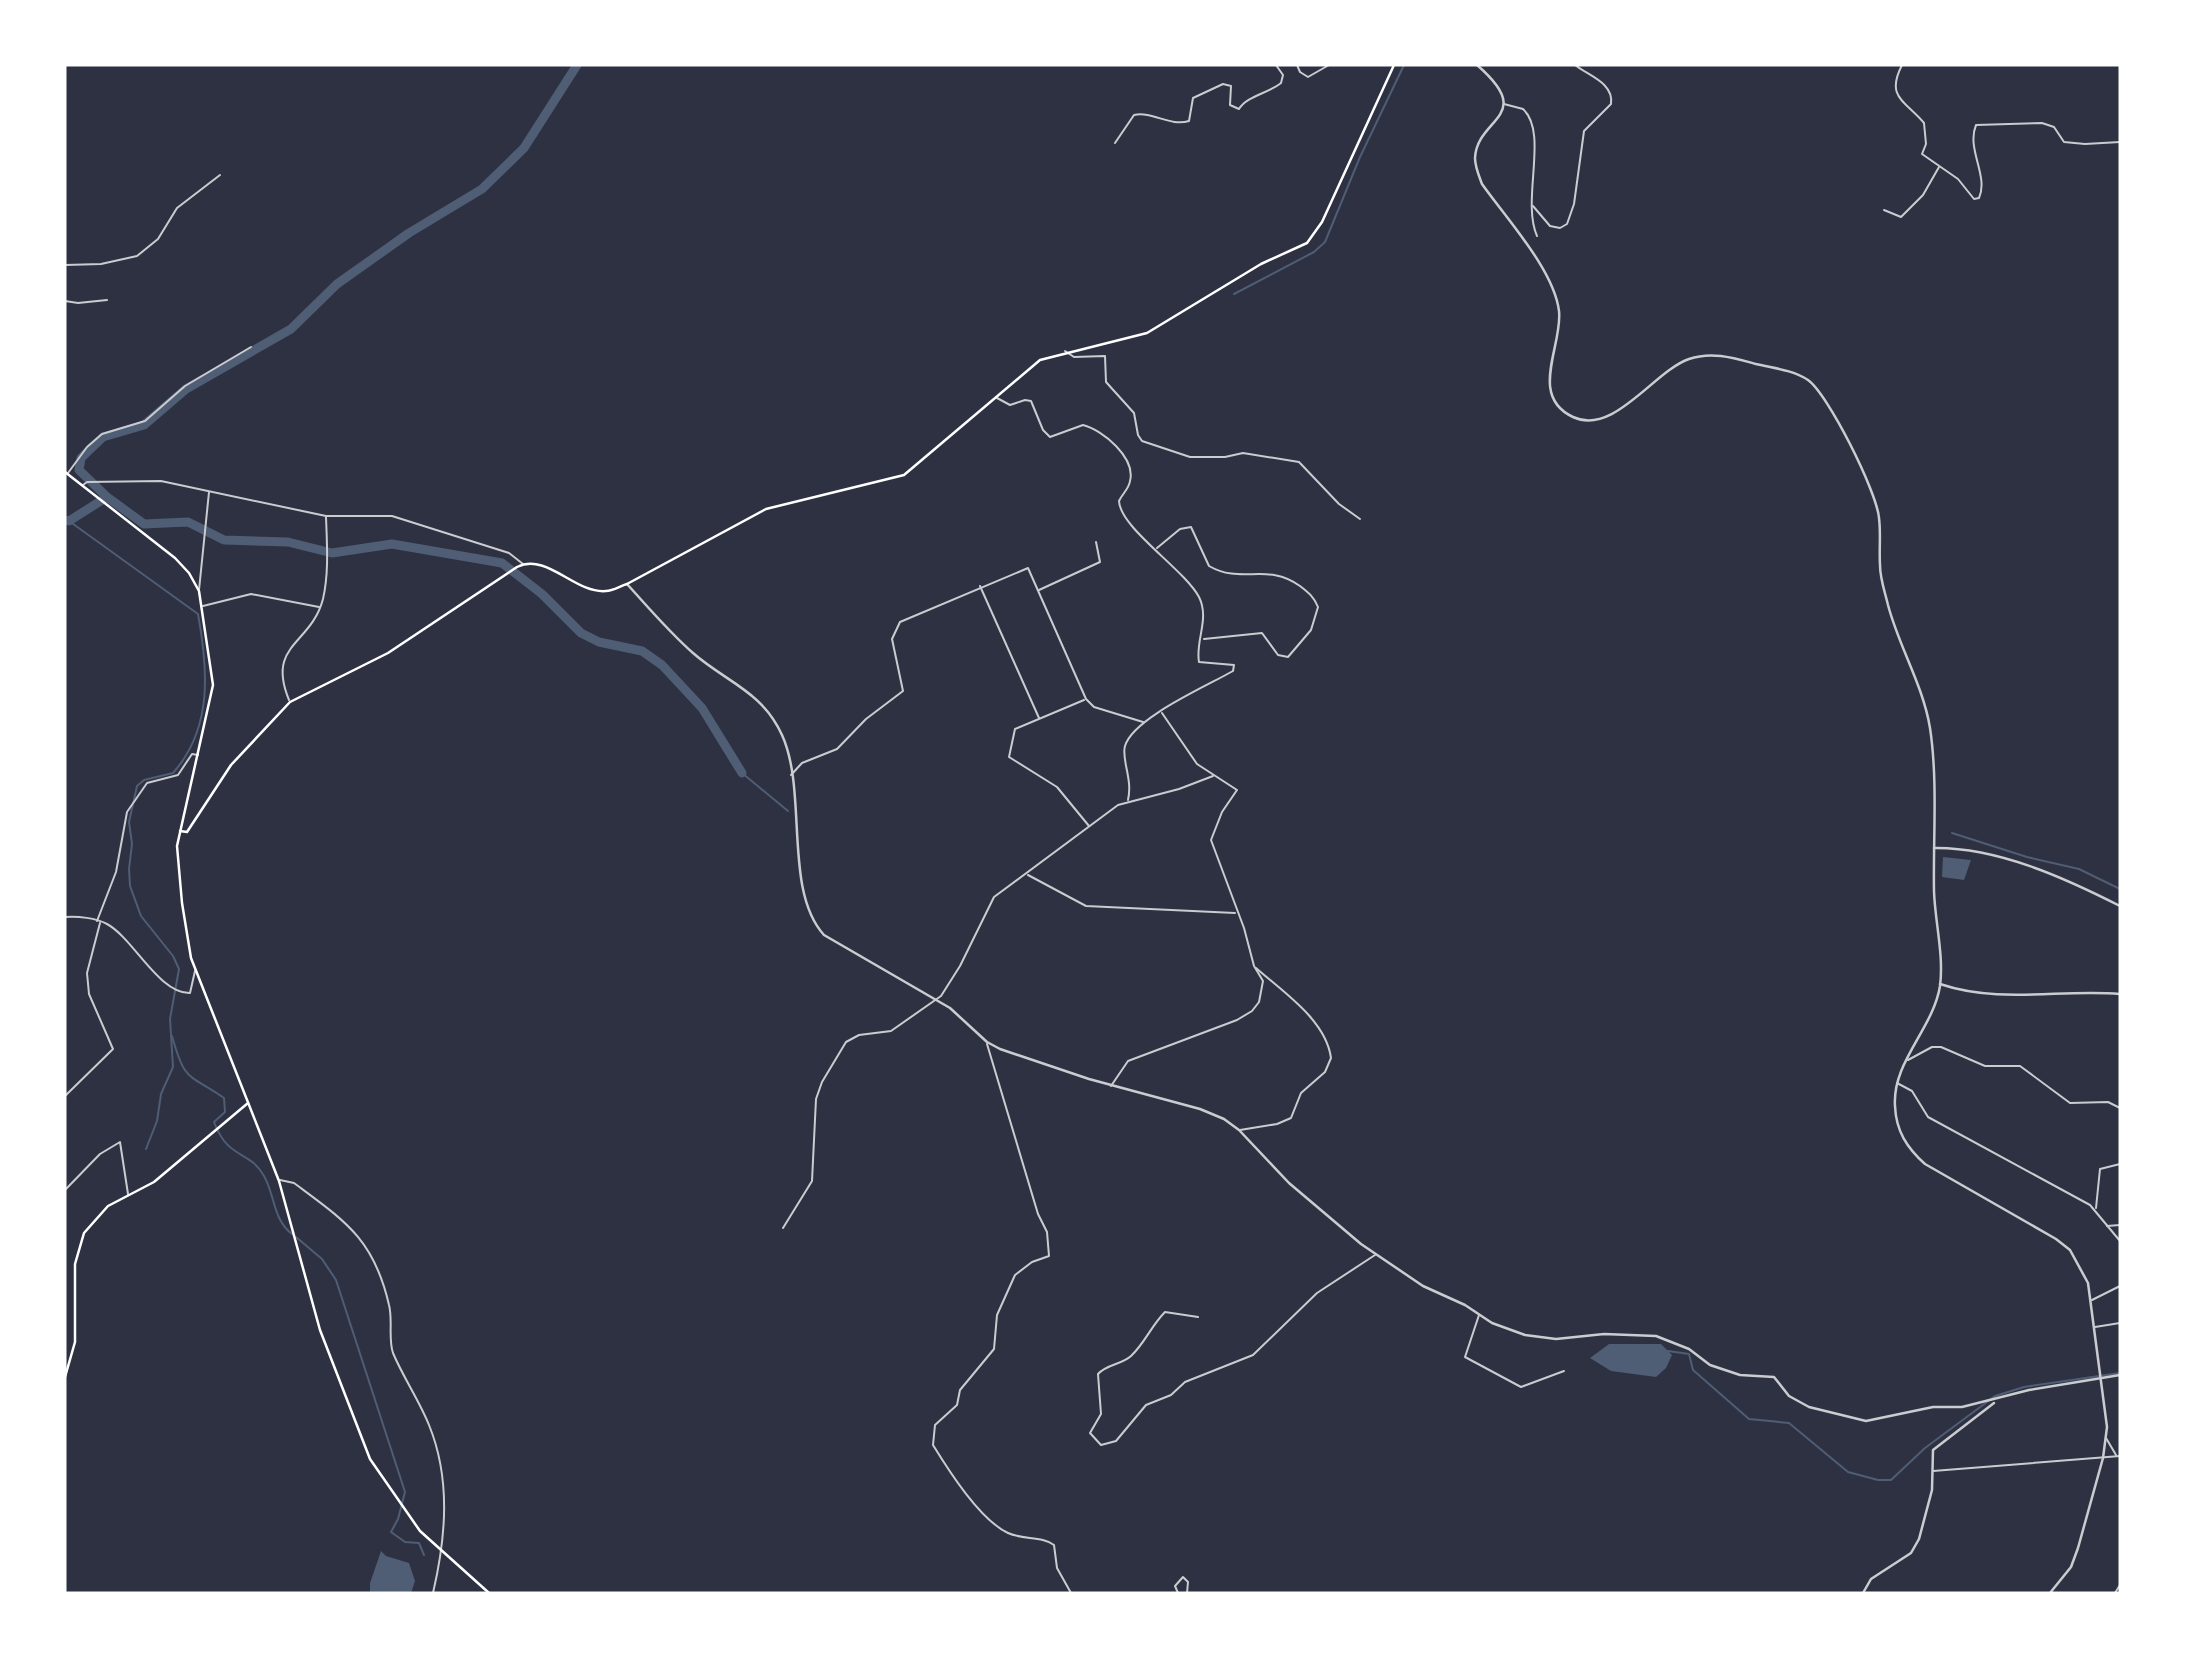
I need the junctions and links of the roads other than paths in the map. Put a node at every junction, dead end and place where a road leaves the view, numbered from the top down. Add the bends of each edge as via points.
1 (1276, 65) edge
2 (1297, 65) edge
3 (1329, 65) edge
4 (1394, 65) edge
5 (1477, 65) edge
6 (1575, 65) edge
7 (1902, 65) edge
8 (1503, 104) junction
9 (2120, 142) edge
10 (1115, 143) dead end
11 (1940, 166) junction
12 (220, 175) dead end
13 (1533, 206) junction
14 (1884, 210) dead end
15 (1537, 236) dead end
16 (65, 265) edge
17 (107, 300) dead end
18 (65, 301) edge
19 (251, 347) dead end
20 (1065, 351) junction
21 (996, 397) junction
22 (66, 473) edge
23 (82, 486) junction
24 (209, 491) junction
25 (326, 516) junction
26 (1360, 520) dead end
27 (1097, 542) dead end
28 (1156, 549) junction
29 (523, 564) junction
30 (627, 584) junction
31 (980, 586) junction
32 (199, 591) junction
33 (1038, 591) junction
34 (203, 606) junction
35 (320, 607) junction
36 (1203, 639) junction
37 (1086, 699) junction
38 (290, 702) junction
39 (1162, 712) junction
40 (1039, 719) junction
41 (1144, 722) junction
42 (198, 755) junction
43 (791, 775) junction
44 (1213, 776) junction
45 (1128, 801) junction
46 (1090, 827) junction
47 (180, 831) junction
48 (1934, 848) junction
49 (1026, 874) junction
50 (2120, 906) edge
51 (1236, 913) junction
52 (65, 917) edge
53 (99, 922) junction
54 (1254, 966) junction
55 (196, 971) junction
56 (1940, 984) junction
57 (2120, 994) edge
58 (936, 1000) junction
59 (987, 1042) junction
60 (1908, 1060) junction
61 (1896, 1083) junction
62 (1111, 1086) junction
63 (65, 1096) edge
64 (248, 1103) junction
65 (2120, 1108) edge
66 (1239, 1130) junction
67 (2120, 1164) edge
68 (279, 1181) junction
69 (65, 1190) edge
70 (128, 1194) junction
71 (2096, 1209) junction
72 (2106, 1225) junction
73 (2120, 1225) edge
74 (783, 1228) dead end
75 (2120, 1241) edge
76 (1375, 1254) junction
77 (2120, 1286) edge
78 (2091, 1301) junction
79 (1479, 1314) junction
80 (1198, 1317) dead end
81 (2120, 1323) edge
82 (2095, 1327) junction
83 (1564, 1371) dead end
84 (2120, 1375) edge
85 (65, 1377) edge
86 (2100, 1378) junction
87 (1995, 1401) junction
88 (2106, 1438) junction
89 (2120, 1456) edge
90 (2116, 1457) junction
91 (2103, 1458) junction
92 (1933, 1471) junction
93 (2120, 1585) edge
94 (433, 1593) edge
95 (489, 1593) edge
96 (1071, 1593) edge
97 (1136, 1593) edge
98 (1143, 1593) edge
99 (1178, 1593) edge
100 (1187, 1593) edge
101 (1863, 1593) edge
102 (2050, 1593) edge
103 (2115, 1593) edge

1 - 10 street via 1283,75 1281,83 1239,109 1230,105 1231,86 1223,84 1193,97 1189,121 1174,123 1133,115
2 - 3 street via 1308,77
4 - 20 main road via 1322,222 1307,243 1261,264 1147,333
5 - 8 street via 1493,79
6 - 13 street via 1606,86 1611,104 1584,131 1567,224 1550,226
7 - 11 street via 1896,91 1900,101 1924,123 1922,154
8 - 13 street via 1523,109 1534,128
8 - 48 street via 1475,155 1476,168 1482,184 1555,289 1560,319 1549,386 1563,410 1583,419 1606,418 1688,359 1719,354 1798,375 1819,390 1872,488 1880,517 1880,571 1894,624 1925,703 1930,732
9 - 11 street via 2064,142 2054,127 2042,123 1976,125 1974,144 1982,189 1976,199
11 - 14 street via 1923,195 1901,217
12 - 16 street via 177,208 158,239 137,256
13 - 15 street
17 - 18 street
19 - 22 street via 185,386 145,421 102,434
20 - 21 main road via 1040,360
20 - 26 street via 1074,357 1105,356 1106,382 1134,413 1142,441 1190,457 1243,453 1299,462
21 - 28 street via 1010,405 1031,401 1050,437 1079,425 1104,435 1125,458 1130,471 1120,510
21 - 30 main road via 904,475 766,509
22 - 23 main road
23 - 24 street via 96,481 161,481
23 - 32 main road via 184,566
24 - 25 street
24 - 32 street
25 - 29 street via 392,516 509,553
25 - 35 street via 327,558
27 - 33 street via 1100,562
28 - 36 street via 1198,597 1203,608
28 - 36 street via 1181,529 1191,527 1203,558 1213,569 1280,575 1306,590 1318,607 1311,630 1288,657 1278,655 1262,633
29 - 30 main road via 543,567 597,591
29 - 38 main road via 380,658
30 - 43 street via 695,655 757,699 783,736
31 - 33 street via 1028,568
31 - 40 street
31 - 43 street via 900,622 892,639 903,691 866,719 841,746 802,763
32 - 34 main road
33 - 37 street
34 - 35 street via 251,594
34 - 42 main road via 213,685
35 - 38 street via 281,668 281,682
36 - 39 street via 1199,662 1227,662 1235,669
37 - 40 street
37 - 41 street via 1094,708
38 - 47 main road via 231,765 187,832
39 - 41 street
39 - 44 street via 1197,764
40 - 46 street via 1015,729 1009,757 1057,787
41 - 45 street via 1124,750 1131,785
42 - 47 main road
42 - 53 street via 192,754 178,775 147,783 127,812 116,872
43 - 58 street via 803,890 814,925 837,945
44 - 45 street
44 - 51 street via 1237,790 1210,840
45 - 46 street
46 - 49 street
47 - 55 main road via 177,857 182,903
48 - 50 street via 1960,848 2035,869
48 - 56 street
49 - 51 street via 1091,907
49 - 58 street via 994,897 960,966
51 - 54 street
52 - 53 street
53 - 55 street via 115,931 172,988 190,993
53 - 63 street via 87,973 89,994 113,1048
54 - 62 street via 1263,991 1252,1011 1128,1061
54 - 66 street via 1317,1027 1331,1058 1325,1072 1301,1093 1290,1118
55 - 64 main road
56 - 57 street via 2013,996
56 - 60 street via 1927,1025
58 - 59 street
58 - 74 street via 891,1031 854,1036 842,1048 816,1099 811,1181
59 - 62 street
59 - 96 street via 1047,1232 1049,1256 1015,1275 997,1315 994,1349 959,1391 957,1405 935,1425 933,1442 948,1469 988,1518 1021,1539 1054,1545 1057,1568
60 - 61 street
60 - 65 street via 1941,1046 1985,1066 2020,1066 2070,1103 2108,1102
61 - 71 street via 1912,1091 1928,1117
61 - 78 street via 1897,1124 1909,1149 1925,1164 2070,1250 2088,1283
62 - 66 street via 1200,1109
64 - 68 main road
64 - 70 main road via 154,1182
66 - 76 street via 1289,1183
67 - 71 street via 2100,1169
68 - 94 street via 294,1183 359,1234 381,1274 392,1317 393,1352 430,1427 443,1478 445,1520
68 - 95 main road via 320,1329 370,1459 399,1504 447,1559
69 - 70 street via 100,1154 120,1142
70 - 85 main road via 95,1218 78,1250 75,1342
71 - 72 street
72 - 73 street
72 - 75 street
76 - 79 street via 1423,1286
76 - 80 street via 1317,1293 1253,1355 1185,1382 1171,1395 1146,1405 1116,1441 1101,1445 1090,1433 1101,1414 1098,1374 1128,1359 1165,1312
77 - 78 street
78 - 82 street
79 - 83 street via 1465,1357 1521,1387
79 - 87 street via 1536,1337 1569,1340 1604,1334 1664,1338 1710,1365 1740,1375 1774,1377 1796,1400 1845,1418 1879,1420 1933,1407
81 - 82 street
82 - 86 street
84 - 86 street
86 - 87 street
86 - 88 street
87 - 92 street via 1933,1450
88 - 90 street
88 - 91 street
89 - 90 street
90 - 91 street
91 - 92 street
91 - 102 street via 2071,1567
92 - 101 street via 1927,1514 1911,1553 1871,1580
93 - 103 street
97 - 98 street
99 - 100 street via 1175,1586 1183,1577 1188,1582

